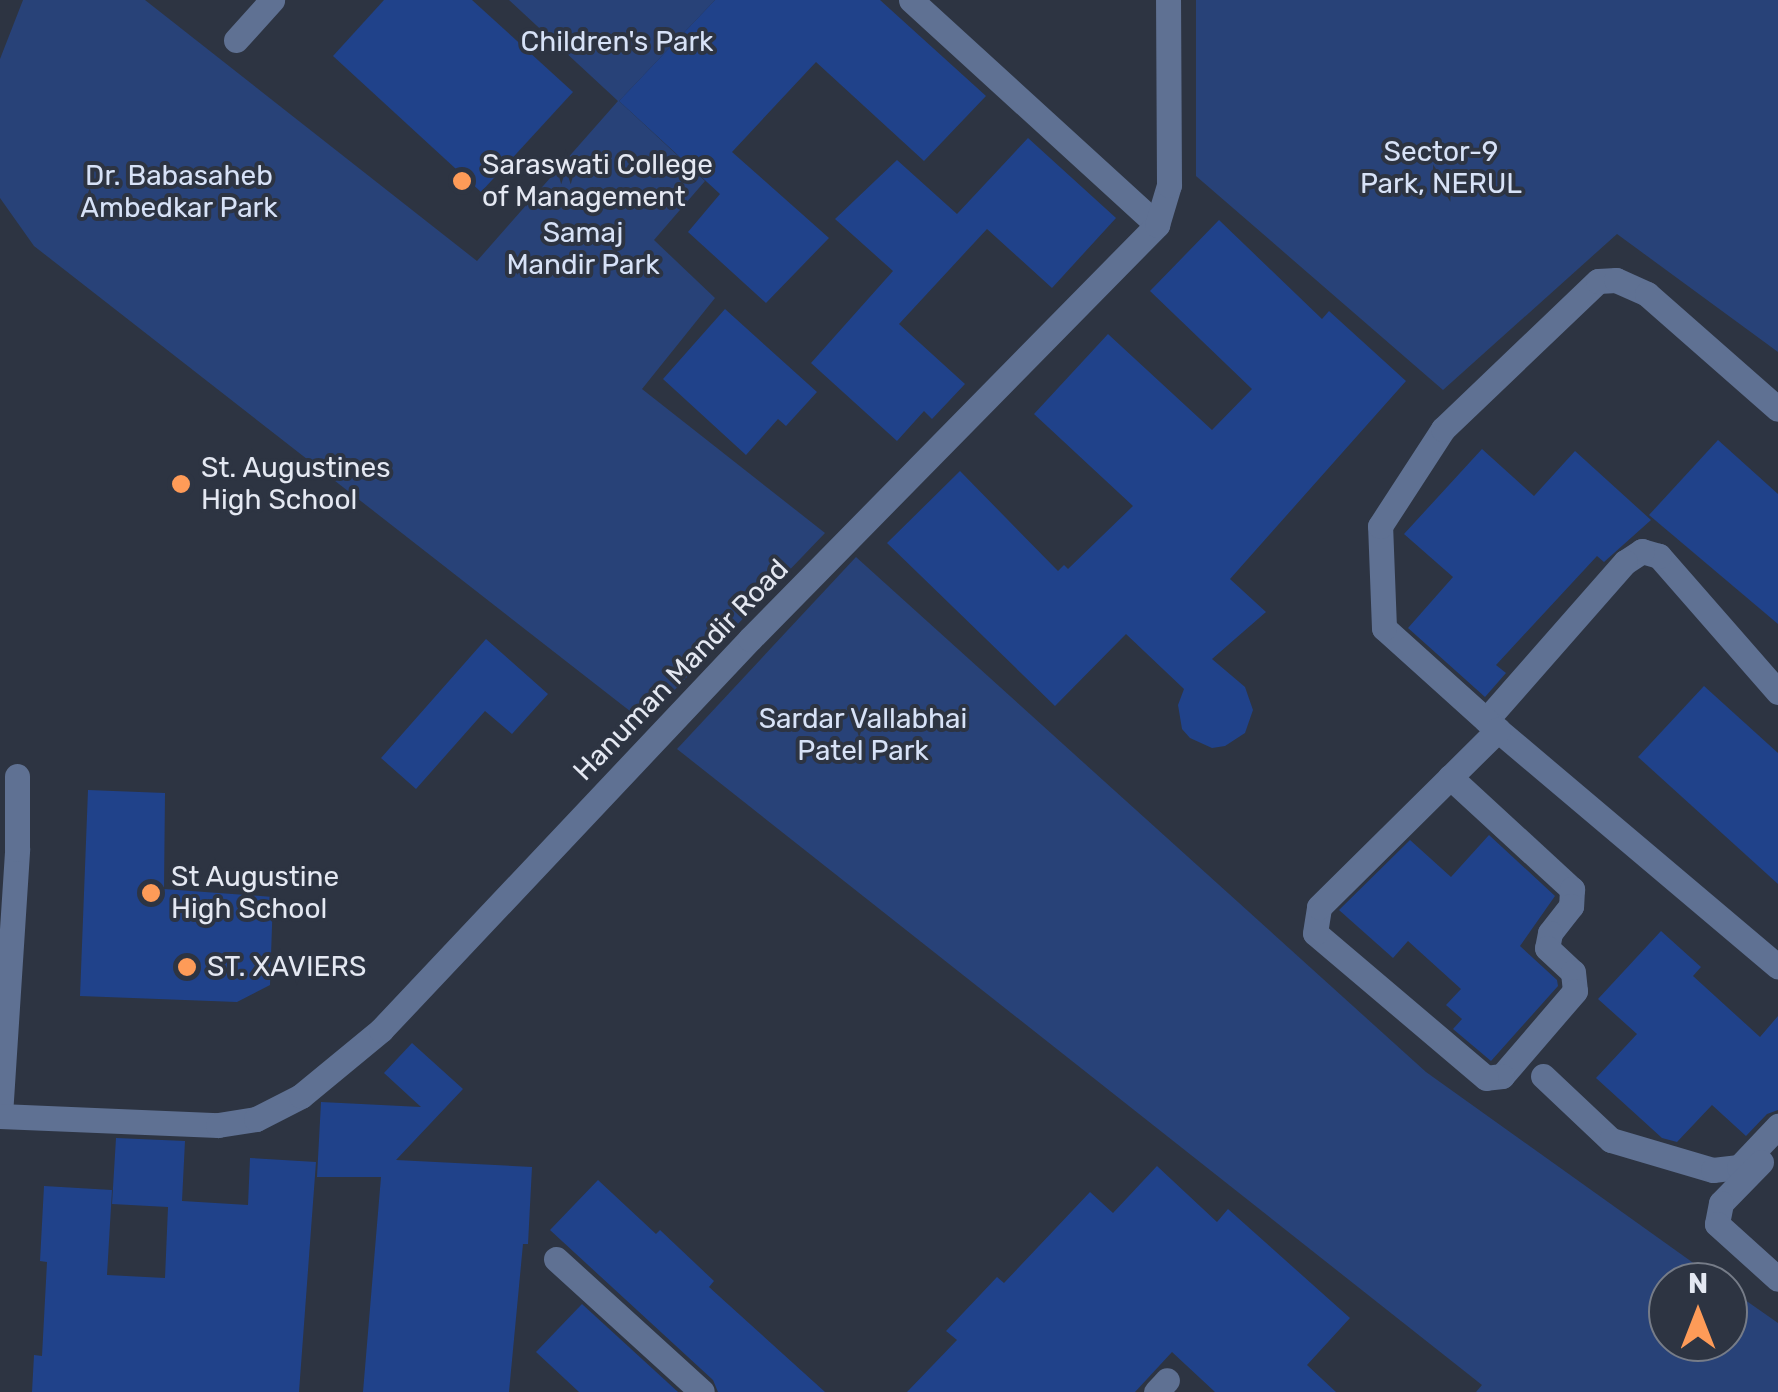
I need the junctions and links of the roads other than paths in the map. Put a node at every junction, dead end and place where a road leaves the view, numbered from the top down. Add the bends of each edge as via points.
1 (272, 0) edge
2 (911, 0) edge
3 (1168, 0) edge
4 (236, 40) dead end
5 (1157, 225) junction
6 (1778, 409) edge
7 (1778, 692) edge
8 (1492, 725) junction
9 (17, 776) dead end
10 (1450, 777) junction
11 (1778, 967) edge
12 (1543, 1076) dead end
13 (0, 1116) edge
14 (1778, 1126) edge
15 (1778, 1144) edge
16 (556, 1259) dead end
17 (1778, 1278) edge
18 (702, 1392) edge

1 - 4 street
2 - 5 street
3 - 5 street via 1169,184
5 - 13 street, Hanuman Mandir Road via 750,639 381,1030 301,1096 256,1119 218,1125
6 - 8 street via 1647,294 1616,280 1598,282 1443,429 1380,526 1384,628
7 - 8 street via 1659,556 1642,551 1624,562
8 - 10 street
8 - 11 street
9 - 13 street
10 - 10 street via 1572,889 1571,906 1547,948 1573,972 1575,991 1502,1076 1486,1078 1315,933 1319,907
12 - 14 street via 1610,1140 1713,1170 1739,1167
15 - 17 street via 1721,1203 1716,1224
16 - 18 street

